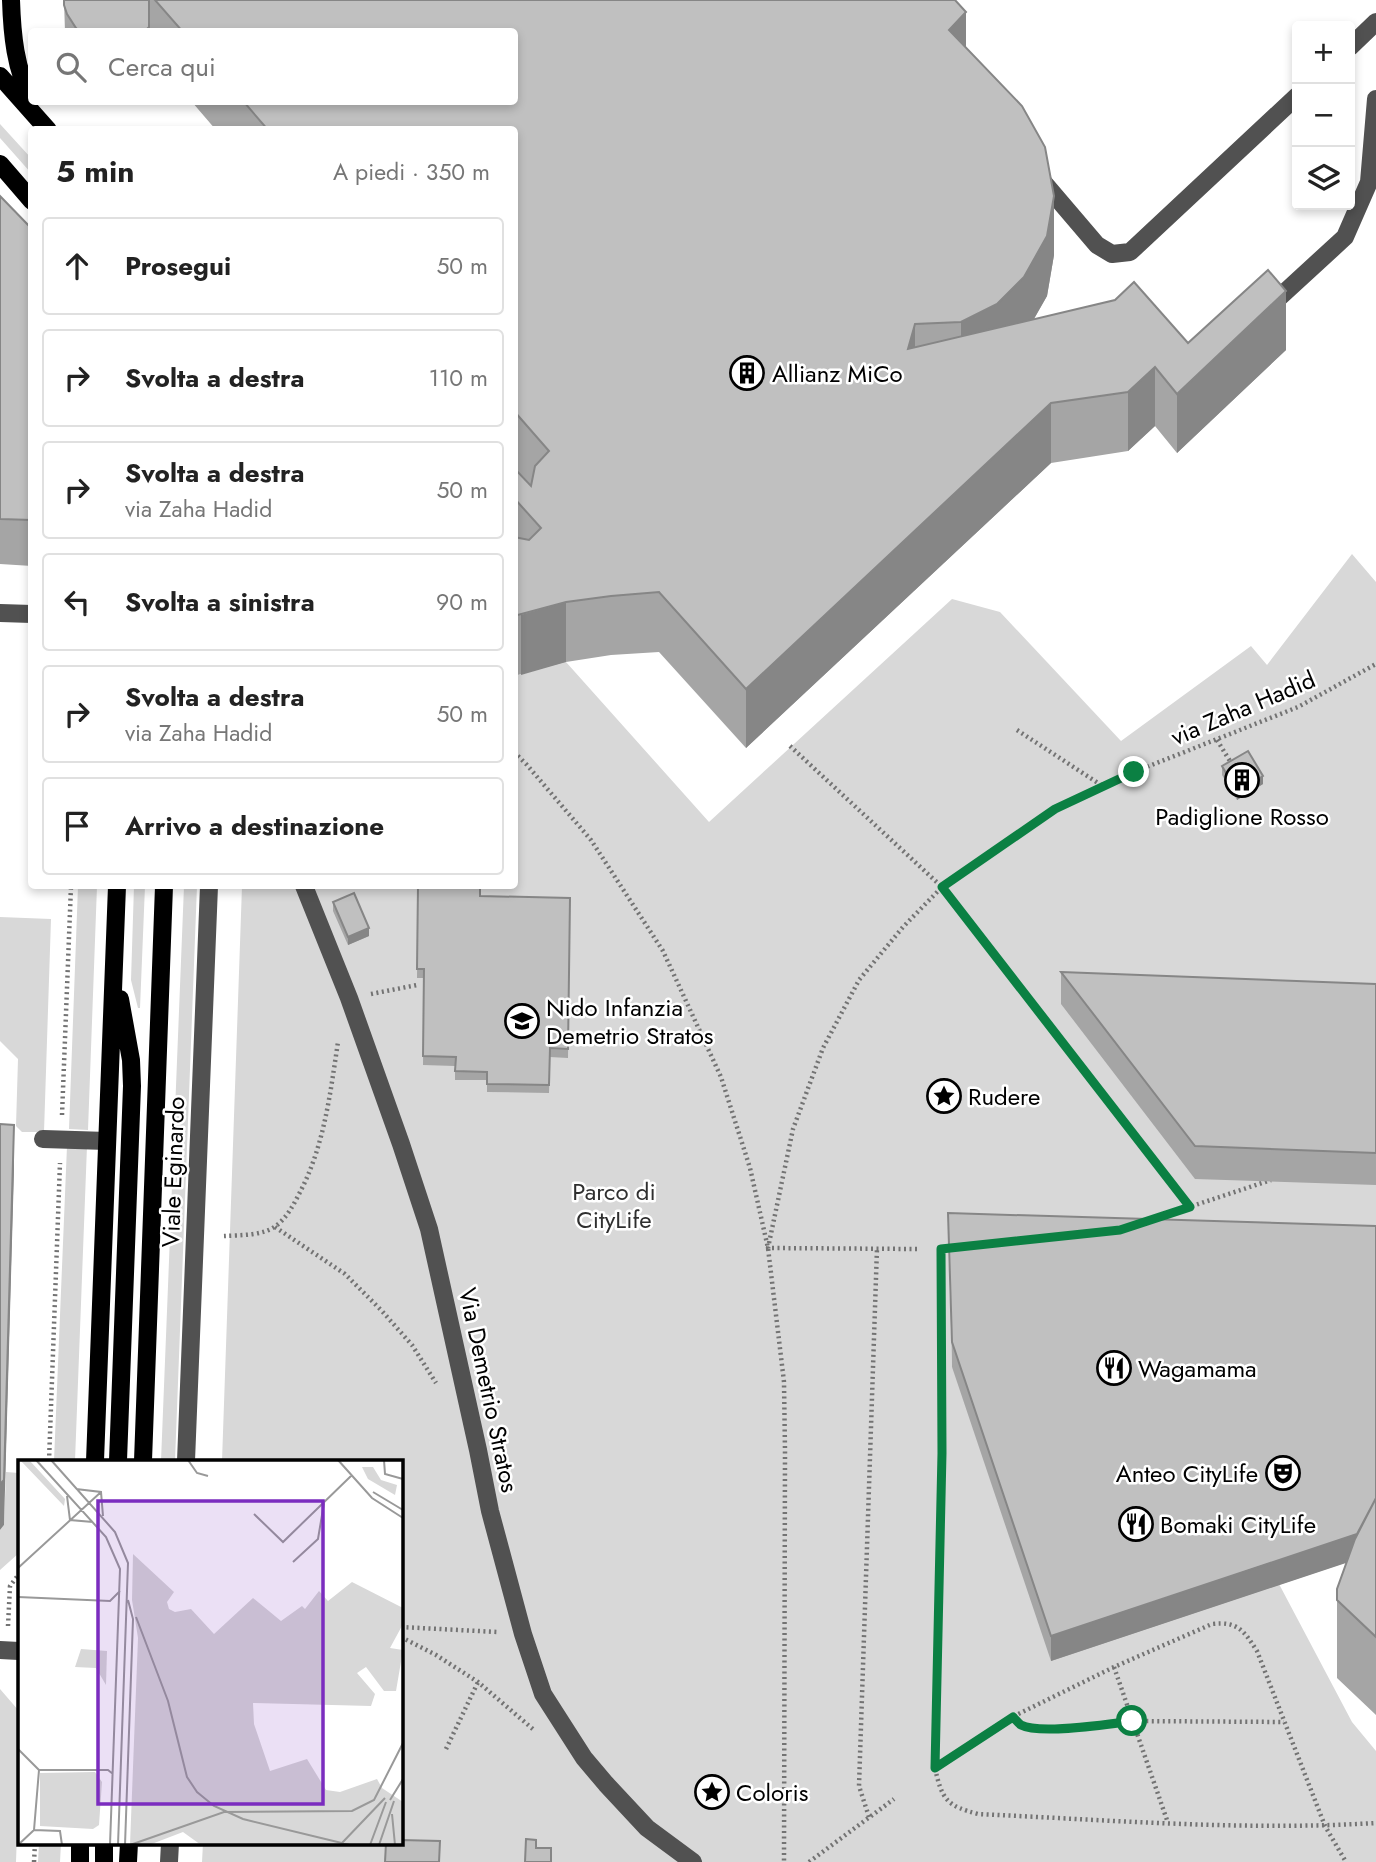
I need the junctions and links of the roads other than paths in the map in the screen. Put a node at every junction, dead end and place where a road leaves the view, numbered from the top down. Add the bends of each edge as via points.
1 (11, 0) edge
2 (1376, 22) edge
3 (1355, 42) edge
4 (0, 76) edge
5 (28, 93) edge
6 (1376, 99) edge
7 (1292, 101) edge
8 (35, 105) edge
9 (45, 126) edge
10 (47, 126) edge
11 (1027, 163) edge
12 (0, 164) edge
13 (28, 196) edge
14 (1254, 320) edge
15 (0, 613) edge
16 (28, 614) edge
17 (117, 889) edge
18 (164, 889) edge
19 (209, 889) edge
20 (305, 889) edge
21 (114, 950) junction
22 (52, 1140) road end
23 (107, 1141) junction
24 (95, 1460) edge
25 (118, 1460) edge
26 (143, 1460) edge
27 (186, 1460) edge
28 (0, 1650) edge
29 (18, 1651) edge
30 (80, 1844) edge
31 (104, 1844) edge
32 (129, 1844) edge
33 (170, 1844) edge
34 (80, 1862) edge
35 (104, 1862) edge
36 (128, 1862) edge
37 (169, 1862) edge
38 (693, 1862) edge

1 - 5 main road via 17,60
2 - 3 street
4 - 9 main road
6 - 14 street via 1369,182 1345,237
7 - 11 street via 1130,252 1112,254 1097,245
8 - 10 main road
12 - 13 main road
15 - 16 street
17 - 21 main road
18 - 26 main road, Viale Eginardo
19 - 27 street, Viale Eginardo
20 - 38 street, Via Demetrio Stratos via 349,998 429,1229 490,1511 543,1693 606,1784 647,1828
21 - 23 main road
21 - 25 main road via 132,1077
22 - 23 street
23 - 24 main road
28 - 29 street
30 - 34 main road
31 - 35 main road
32 - 36 main road
33 - 37 street

